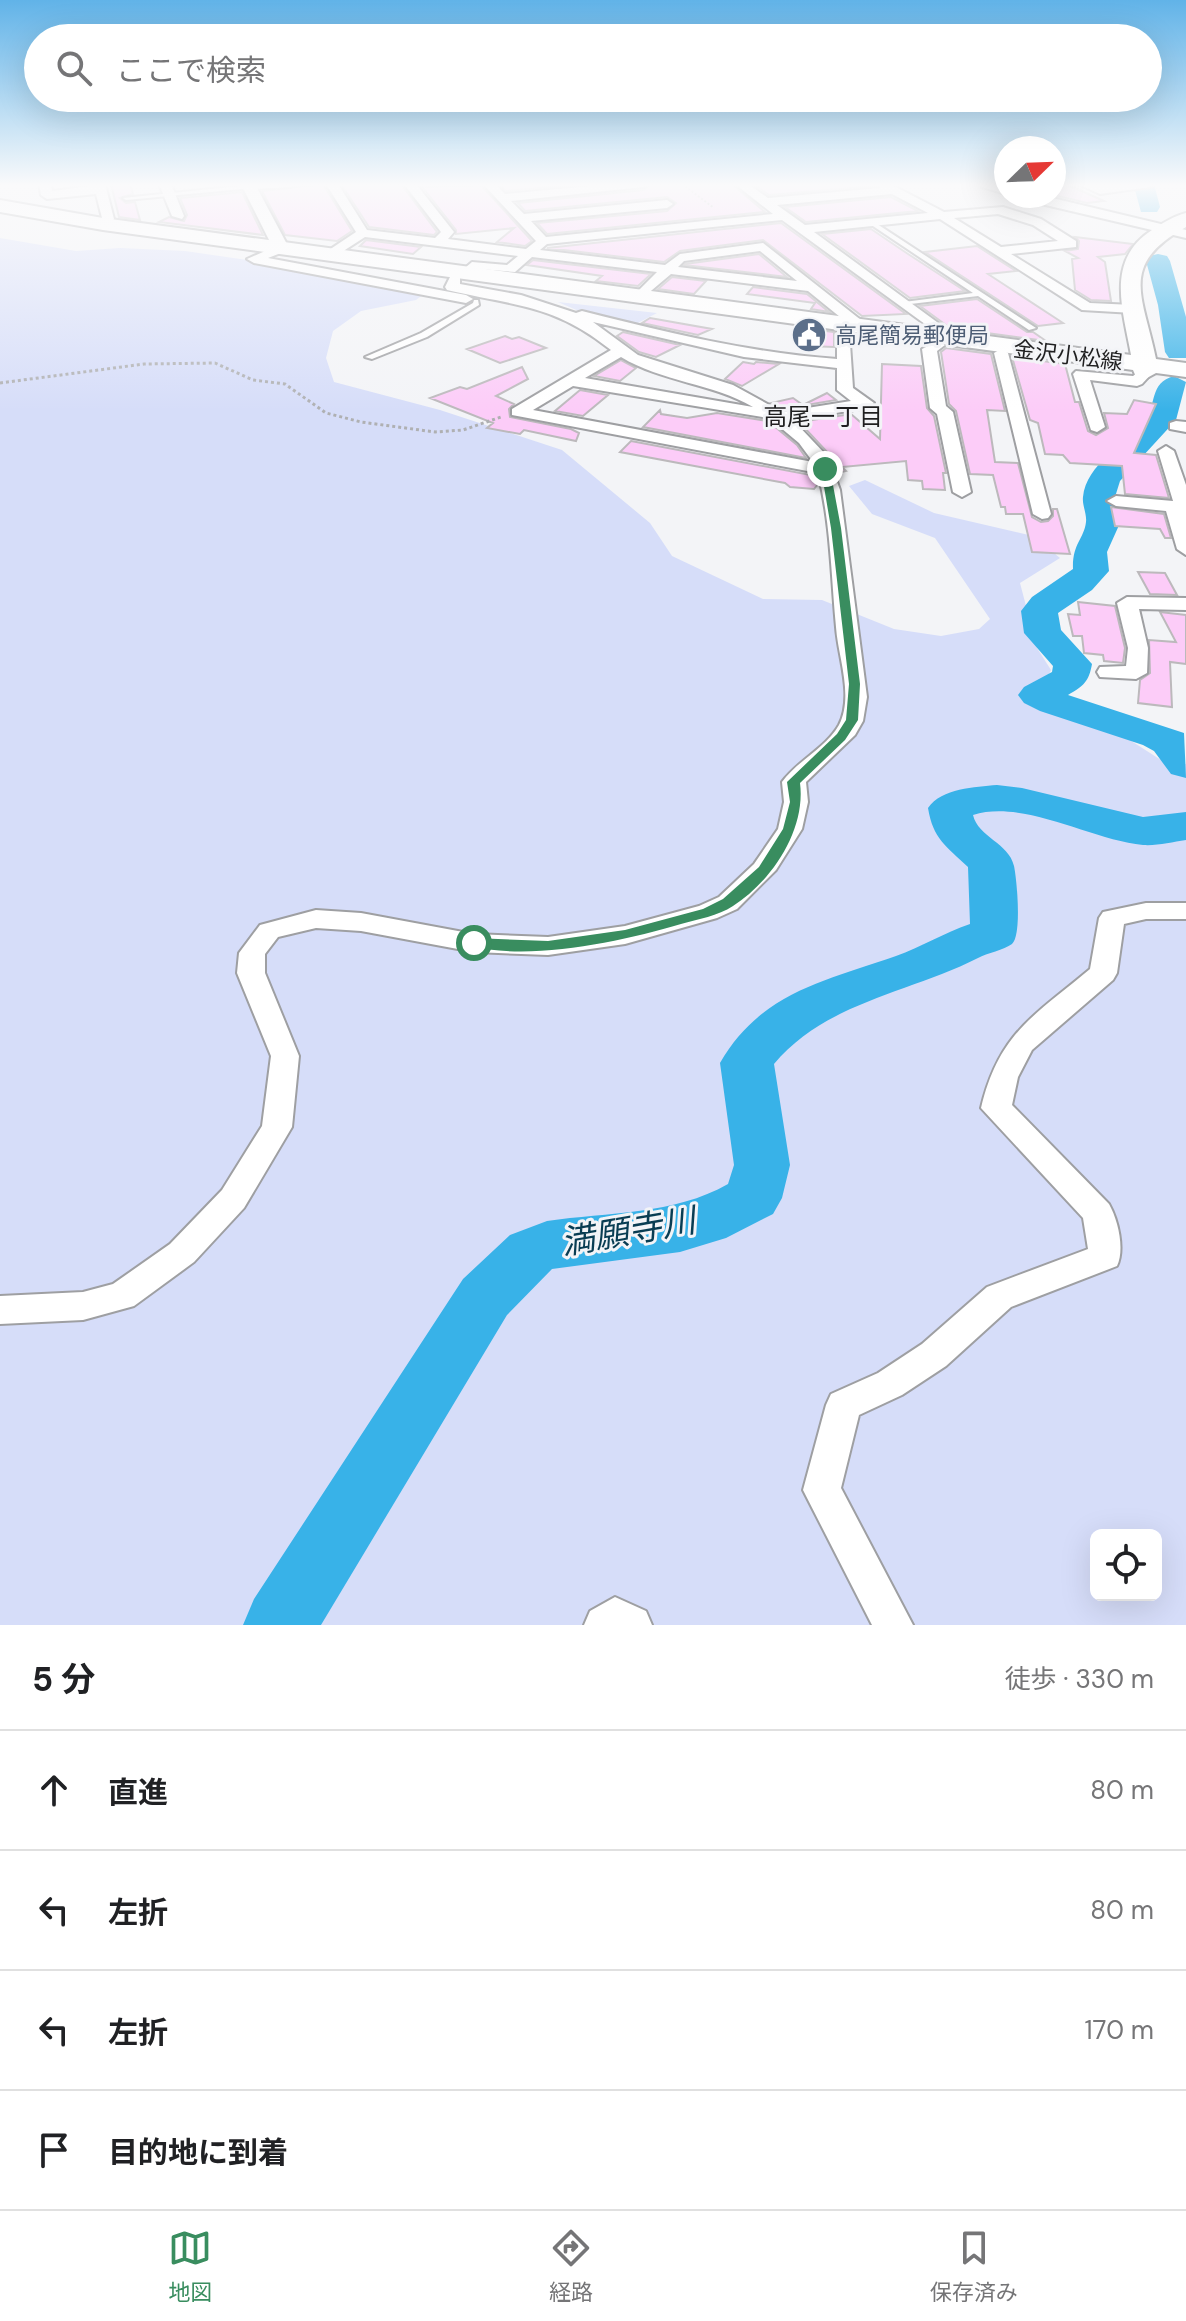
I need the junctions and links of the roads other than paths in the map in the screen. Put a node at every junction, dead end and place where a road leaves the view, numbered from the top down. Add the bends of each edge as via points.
1 (258, 260) edge
2 (338, 260) edge
3 (361, 260) edge
4 (521, 260) edge
5 (592, 260) edge
6 (677, 260) edge
7 (778, 260) edge
8 (844, 260) edge
9 (927, 260) edge
10 (1012, 260) edge
11 (1135, 260) edge
12 (1157, 260) edge
13 (666, 268) junction
14 (460, 276) junction
15 (811, 287) junction
16 (978, 294) junction
17 (639, 297) junction
18 (476, 301) junction
19 (538, 302) junction
20 (904, 304) junction
21 (1133, 309) junction
22 (1032, 328) dead end
23 (852, 330) junction
24 (604, 337) junction
25 (944, 342) junction
26 (619, 352) junction
27 (1001, 353) junction
28 (369, 357) dead end
29 (844, 364) junction
30 (1144, 368) junction
31 (1178, 373) edge
32 (573, 381) junction
33 (776, 417) junction
34 (1097, 427) dead end
35 (1186, 452) edge
36 (825, 469) junction
37 (962, 492) dead end
38 (1116, 501) dead end
39 (1182, 504) edge
40 (1042, 514) dead end
41 (1186, 549) edge
42 (1186, 604) edge
43 (1108, 672) dead end
44 (1186, 911) edge
45 (0, 1310) edge
46 (604, 1625) edge
47 (632, 1625) edge
48 (893, 1625) edge

1 - 18 street
2 - 14 main road, 金沢小松線
3 - 14 main road, 金沢小松線
4 - 14 street via 510,269 477,265
5 - 13 street
6 - 13 street
7 - 15 street
8 - 20 street
9 - 16 lane
10 - 21 street via 1087,307
11 - 21 main road
12 - 31 main road via 1150,270 1155,304
13 - 15 street
13 - 17 street
14 - 17 main road, 金沢小松線
14 - 19 street via 452,287
14 - 23 main road, 金沢小松線
15 - 23 street
16 - 20 lane
16 - 22 lane
17 - 23 main road, 金沢小松線
18 - 24 street via 531,308
18 - 28 lane via 424,335
19 - 24 street
19 - 29 street via 724,351
20 - 25 street
21 - 30 main road
23 - 25 main road, 金沢小松線
23 - 29 street
24 - 26 street
25 - 27 main road, 金沢小松線
25 - 30 main road, 金沢小松線
25 - 37 street via 929,349 938,408 945,412
26 - 32 street
26 - 33 street via 737,391
27 - 30 main road, 金沢小松線
27 - 40 street
29 - 33 street via 845,390 866,403
30 - 31 main road, 金沢小松線
30 - 34 street via 1137,381 1081,374
32 - 33 street
32 - 36 street via 518,412
33 - 36 street via 818,453
35 - 39 street via 1159,450
36 - 45 street via 855,684 852,720 794,782 790,829 763,870 728,903 708,912 625,935 548,946 474,943 316,919 269,931 252,953 251,973 285,1056 277,1127 233,1199 182,1253 122,1296 83,1306
38 - 39 street
39 - 41 street
42 - 43 street via 1127,603 1138,648 1136,673
44 - 48 street via 1112,918 1103,973 1021,1043 1003,1077 996,1108 1098,1213 1105,1256 999,1297 934,1355 844,1405 822,1490
46 - 47 street via 615,1617

